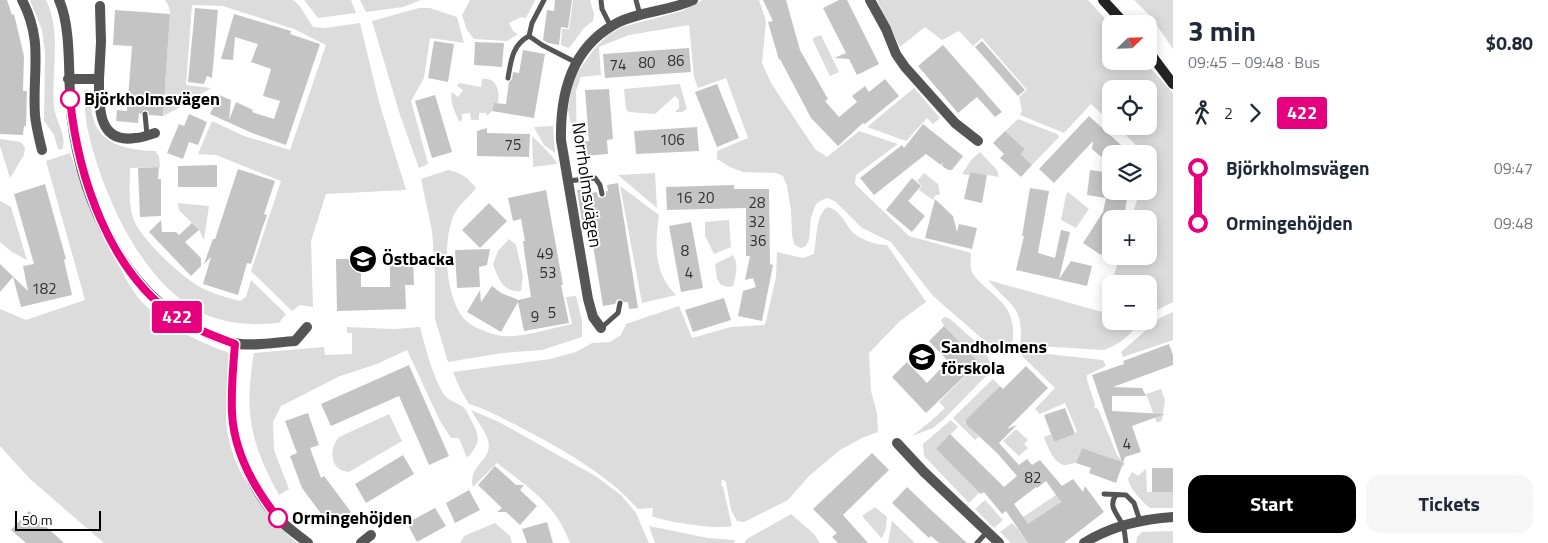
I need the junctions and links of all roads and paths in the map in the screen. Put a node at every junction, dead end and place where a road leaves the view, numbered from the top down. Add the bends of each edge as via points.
1 (22, 0) edge
2 (59, 0) edge
3 (544, 0) edge
4 (601, 0) edge
5 (636, 0) edge
6 (693, 0) edge
7 (870, 0) edge
8 (1103, 0) edge
9 (100, 6) dead end
10 (1117, 15) edge
11 (640, 16) junction
12 (612, 27) junction
13 (529, 36) junction
14 (577, 63) junction
15 (1158, 64) edge
16 (508, 78) dead end
17 (68, 79) junction
18 (99, 79) junction
19 (1173, 84) edge
20 (145, 114) dead end
21 (151, 134) joint
22 (978, 141) dead end
23 (42, 150) dead end
24 (568, 181) junction
25 (602, 194) dead end
26 (620, 303) dead end
27 (308, 327) dead end
28 (602, 328) joint
29 (235, 344) junction
30 (897, 443) dead end
31 (1104, 494) dead end
32 (1116, 495) junction
33 (1173, 517) edge
34 (1140, 521) junction
35 (1123, 525) junction
36 (988, 532) junction
37 (371, 535) dead end
38 (308, 543) edge
39 (361, 543) edge
40 (978, 543) edge
41 (999, 543) edge
42 (1084, 543) edge
43 (1126, 543) edge

1 - 23 street via 35,37 35,114
2 - 17 street via 66,30
3 - 13 lane
4 - 12 lane
5 - 11 lane
6 - 11 street, Norrholmsvägen
7 - 22 street via 905,67 955,123
8 - 10 street
9 - 18 street
11 - 12 street, Norrholmsvägen
12 - 14 street, Norrholmsvägen via 590,45
13 - 14 lane
13 - 16 lane via 514,49
14 - 24 street, Norrholmsvägen via 566,86 560,121
15 - 19 street
17 - 18 street
17 - 29 street via 72,123 84,175 113,244 142,287 175,316
18 - 21 street via 100,113 106,129 127,139
20 - 21 lane
24 - 25 lane via 595,178
24 - 28 street, Norrholmsvägen via 588,300 593,317
26 - 28 lane via 618,313
27 - 29 street via 295,341
29 - 38 street via 232,413 242,455 266,503 290,530
30 - 36 street
31 - 32 lane
32 - 34 lane via 1123,494 1134,502
32 - 35 lane via 1112,505
33 - 34 street
34 - 35 street
35 - 42 street
35 - 43 lane
36 - 40 lane
36 - 41 street
37 - 39 street

